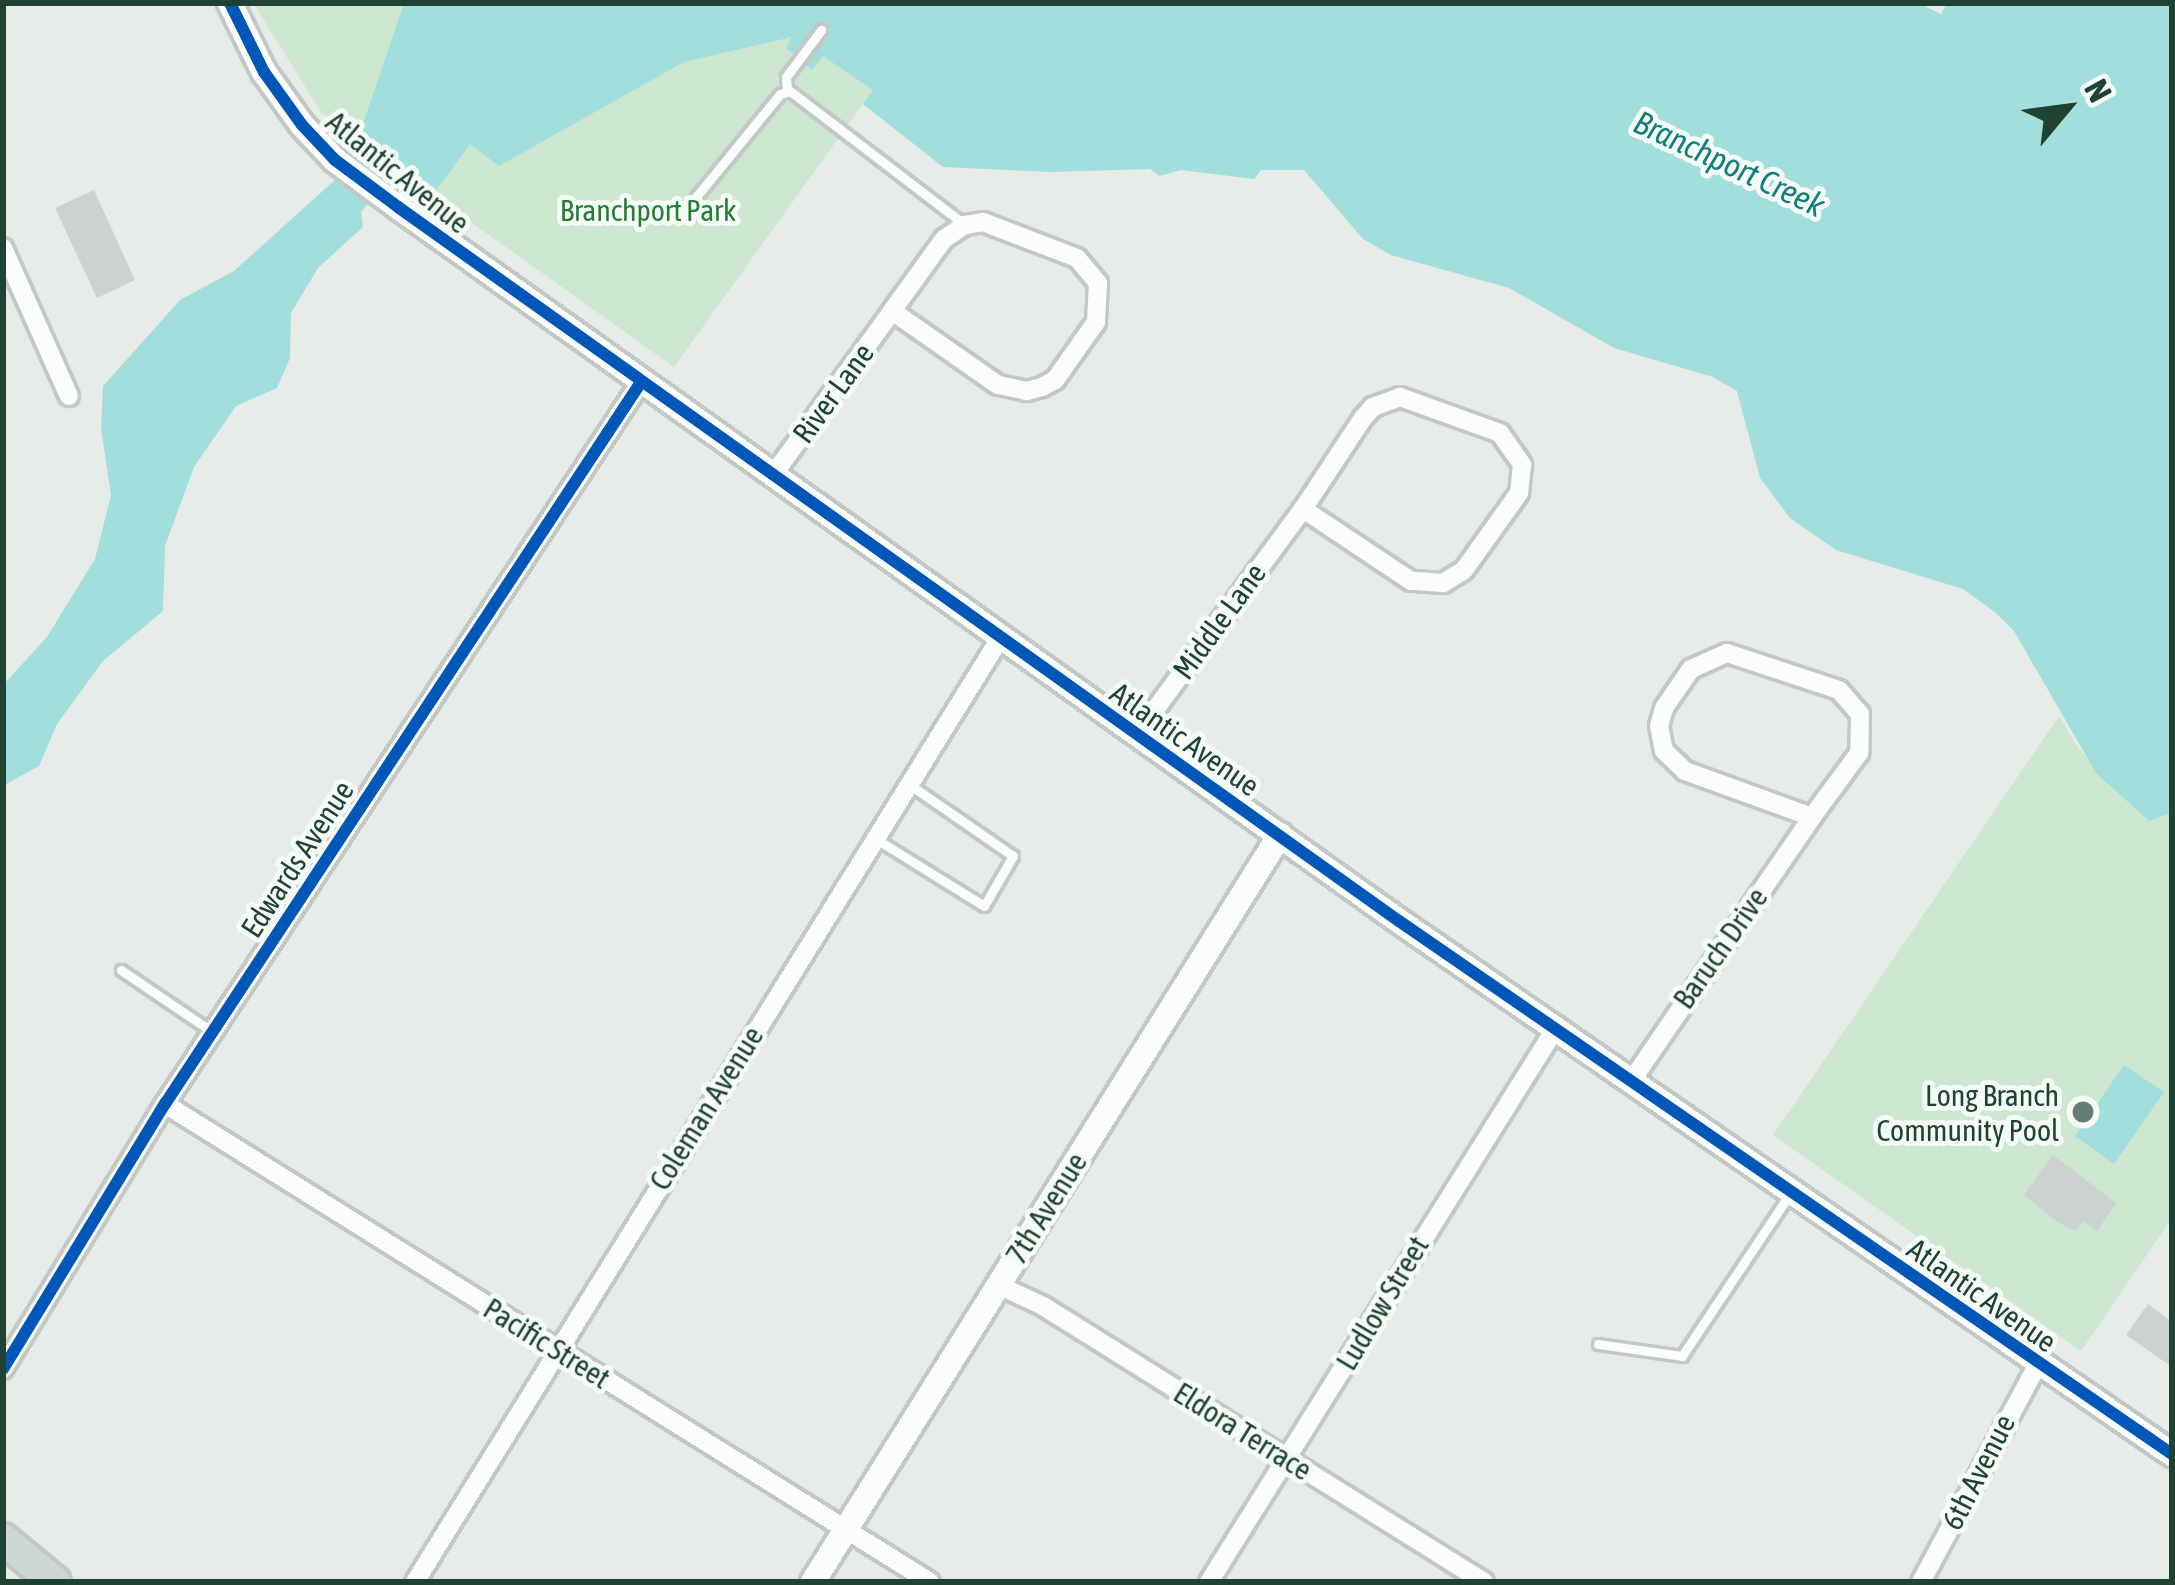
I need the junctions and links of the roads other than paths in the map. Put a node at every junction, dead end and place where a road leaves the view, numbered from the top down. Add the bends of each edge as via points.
1 (230, 3) edge
2 (820, 30) dead end
3 (787, 91) junction
4 (687, 208) dead end
5 (965, 225) junction
6 (3, 248) edge
7 (892, 311) junction
8 (641, 382) junction
9 (69, 397) dead end
10 (773, 475) junction
11 (1303, 509) junction
12 (1000, 637) junction
13 (1138, 734) junction
14 (907, 783) junction
15 (1812, 817) junction
16 (1280, 835) junction
17 (873, 837) junction
18 (121, 970) dead end
19 (1557, 1026) junction
20 (212, 1032) junction
21 (1632, 1080) junction
22 (165, 1104) junction
23 (1792, 1190) junction
24 (998, 1285) junction
25 (1598, 1344) dead end
26 (557, 1350) junction
27 (2038, 1364) junction
28 (3, 1369) edge
29 (2172, 1454) edge
30 (1287, 1458) junction
31 (846, 1528) junction
32 (3, 1539) edge
33 (55, 1582) edge
34 (416, 1582) edge
35 (813, 1582) edge
36 (930, 1582) edge
37 (1209, 1582) edge
38 (1484, 1582) edge
39 (1922, 1582) edge

1 - 8 street, Atlantic Avenue via 279,94 340,164
2 - 3 lane via 788,74
3 - 4 lane
3 - 5 lane
5 - 7 street, River Lane via 944,239
5 - 7 street, River Lane via 994,224 1090,270 1101,301 1096,322 1055,380 1028,391 998,386
6 - 9 street
7 - 10 street, River Lane
8 - 10 street, Atlantic Avenue
8 - 20 street, Edwards Avenue
10 - 12 street, Atlantic Avenue
11 - 11 street, Middle Lane via 1363,418 1400,397 1500,433 1522,465 1519,493 1464,570 1443,584 1411,581
11 - 13 street, Middle Lane
12 - 13 street, Atlantic Avenue
12 - 14 street, Coleman Avenue
13 - 16 street, Atlantic Avenue
14 - 17 street, Coleman Avenue
14 - 17 lane via 1013,856 984,906
15 - 15 street, Baruch Drive via 1859,753 1863,725 1855,705 1839,690 1742,656 1699,662 1664,708 1664,751 1685,771
15 - 21 street, Baruch Drive
16 - 19 street, Atlantic Avenue
16 - 24 street, 7th Avenue
17 - 26 street, Coleman Avenue
18 - 20 lane
19 - 21 street, Atlantic Avenue
19 - 30 street, Ludlow Street
20 - 22 street, Edwards Avenue
21 - 23 street, Atlantic Avenue
22 - 26 street, Pacific Street
22 - 28 street, Edwards Avenue
23 - 25 lane via 1682,1356
23 - 27 street, Atlantic Avenue
24 - 30 street, Eldora Terrace
24 - 31 street, 7th Avenue
26 - 31 street, Pacific Street
26 - 34 street, Coleman Avenue
27 - 29 street, Atlantic Avenue
27 - 39 street, 6th Avenue
30 - 37 street, Ludlow Street
30 - 38 street, Eldora Terrace
31 - 35 street, 7th Avenue
31 - 36 street, Pacific Street
32 - 33 main road

